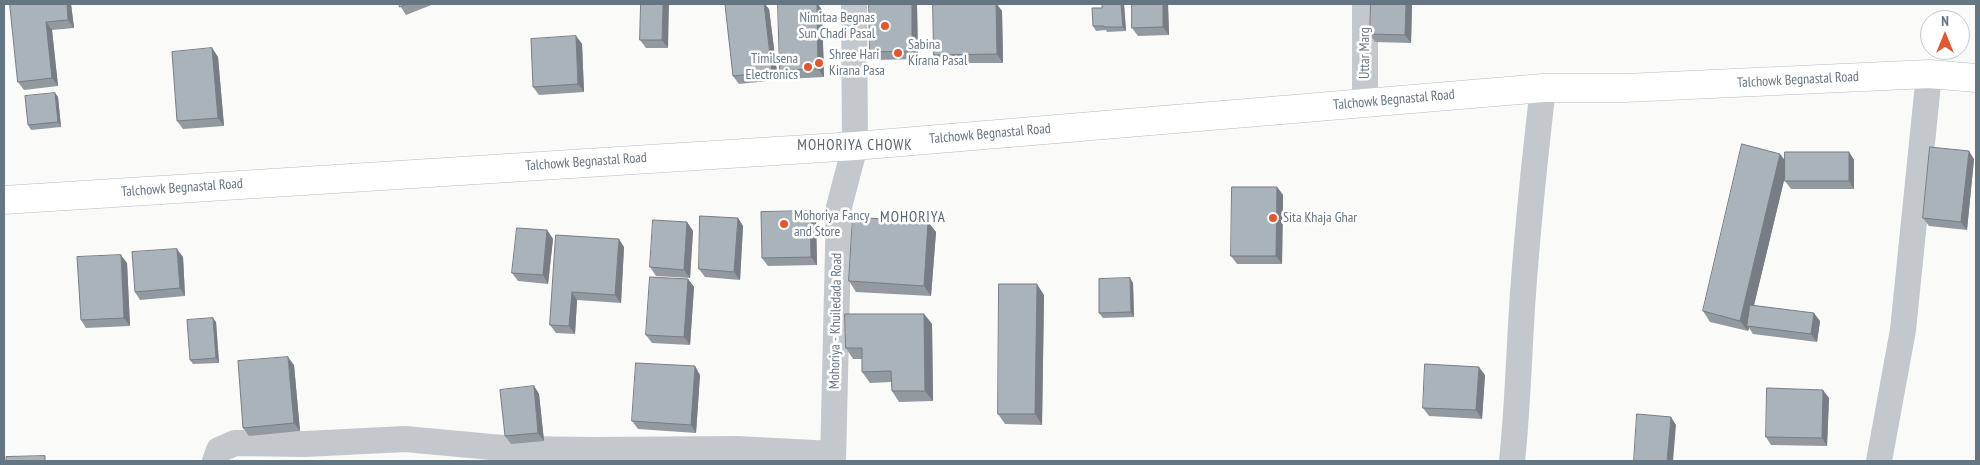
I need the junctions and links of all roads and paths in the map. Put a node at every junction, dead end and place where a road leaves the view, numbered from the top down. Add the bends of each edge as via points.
1 (854, 4) edge
2 (1364, 4) edge
3 (1929, 74) junction
4 (1976, 78) edge
5 (1543, 88) junction
6 (1365, 102) junction
7 (855, 146) junction
8 (4, 200) edge
9 (833, 458) edge
10 (215, 461) edge
11 (1512, 461) edge
12 (1879, 461) edge

1 - 7 street, Mohoriya - Khuiledada Road
2 - 6 street, Uttar Marg
3 - 4 main road, Talchowk Begnastal Road
3 - 5 main road, Talchowk Begnastal Road via 1625,88
3 - 12 street via 1903,330
5 - 6 main road, Talchowk Begnastal Road
5 - 11 street via 1526,257
6 - 7 main road, Talchowk Begnastal Road
7 - 8 main road, Talchowk Begnastal Road
7 - 9 street, Mohoriya - Khuiledada Road via 839,207
9 - 10 street via 737,448 594,450 405,440 235,443 219,450

